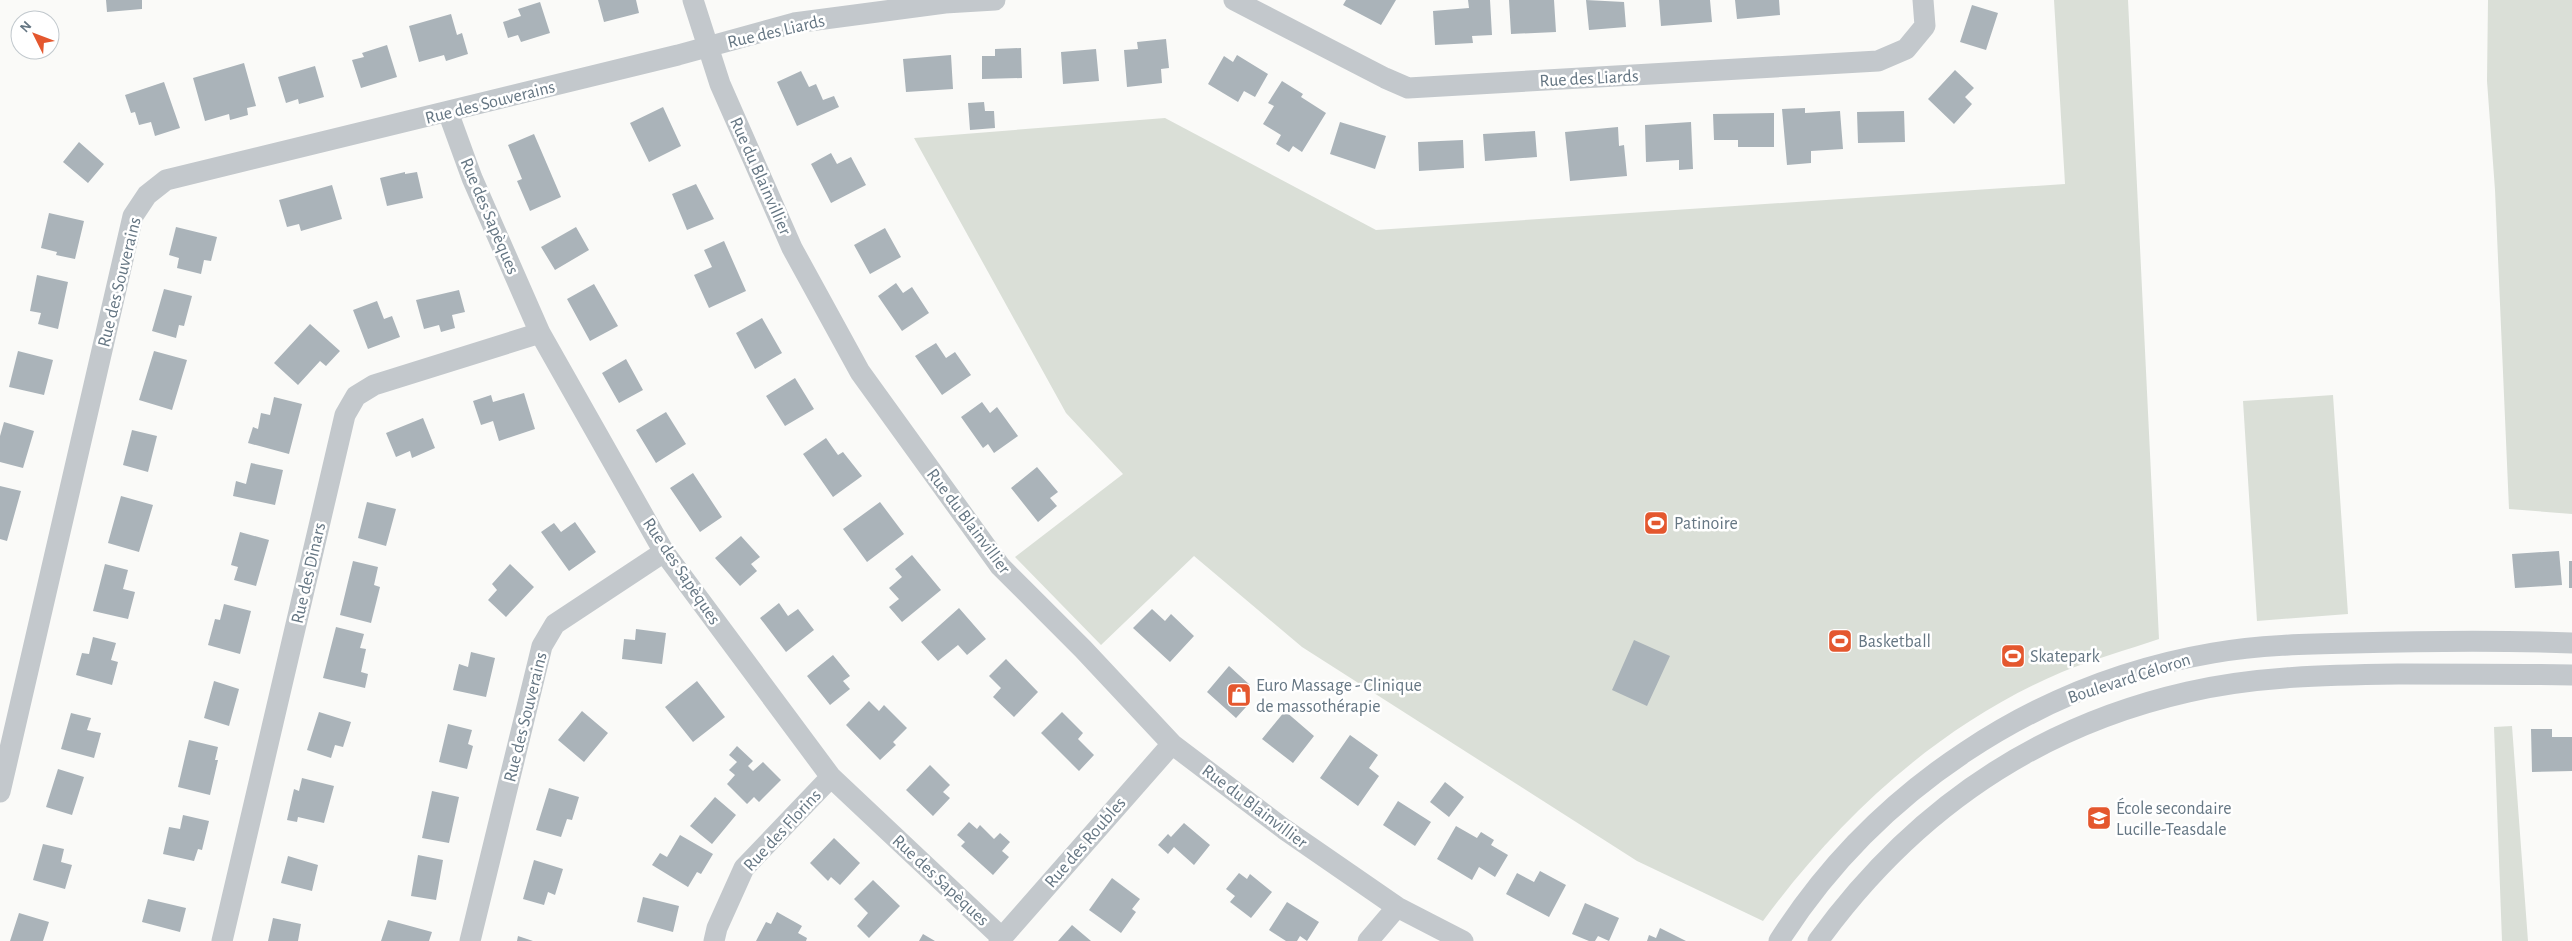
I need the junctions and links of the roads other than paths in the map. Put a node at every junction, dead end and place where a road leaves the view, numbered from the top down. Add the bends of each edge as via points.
1 (692, 0) edge
2 (995, 0) edge
3 (1234, 0) edge
4 (1923, 0) edge
5 (945, 1) edge
6 (707, 47) junction
7 (448, 112) junction
8 (540, 333) junction
9 (664, 552) junction
10 (2572, 643) edge
11 (2572, 675) edge
12 (1172, 744) junction
13 (832, 777) junction
14 (0, 792) edge
15 (1396, 907) junction
16 (1000, 939) edge
17 (222, 941) edge
18 (470, 941) edge
19 (714, 941) edge
20 (1368, 941) edge
21 (1463, 941) edge
22 (1779, 941) edge
23 (1818, 941) edge

1 - 6 street, Rue du Blainvillier
2 - 5 street, Rue des Liards
3 - 4 street, Rue des Liards via 1408,88 1878,61 1906,49 1925,26
5 - 6 street, Rue des Liards via 794,23
6 - 7 street, Rue des Souverains
6 - 12 street, Rue du Blainvillier via 792,248 860,372 1000,566
7 - 8 street, Rue des Sapèques via 472,178
7 - 14 street, Rue des Souverains via 166,180 148,195 133,216
8 - 9 street, Rue des Sapèques
8 - 17 street, Rue des Dinars via 374,385 356,396 345,415
9 - 13 street, Rue des Sapèques
9 - 18 street, Rue des Souverains via 555,624 542,646
10 - 22 street, Boulevard Céloron via 2432,641 2254,647 2141,669 2083,690 1998,730 1922,783 1846,854
11 - 23 street, Boulevard Céloron via 2378,674 2262,680 2188,692 2122,710 2030,751 1950,801 1888,856
12 - 15 street, Rue du Blainvillier via 1284,829
12 - 16 street, Rue des Roubles
13 - 16 street, Rue des Sapèques
13 - 19 street, Rue des Florins via 744,868
15 - 20 street
15 - 21 street, Rue du Blainvillier

